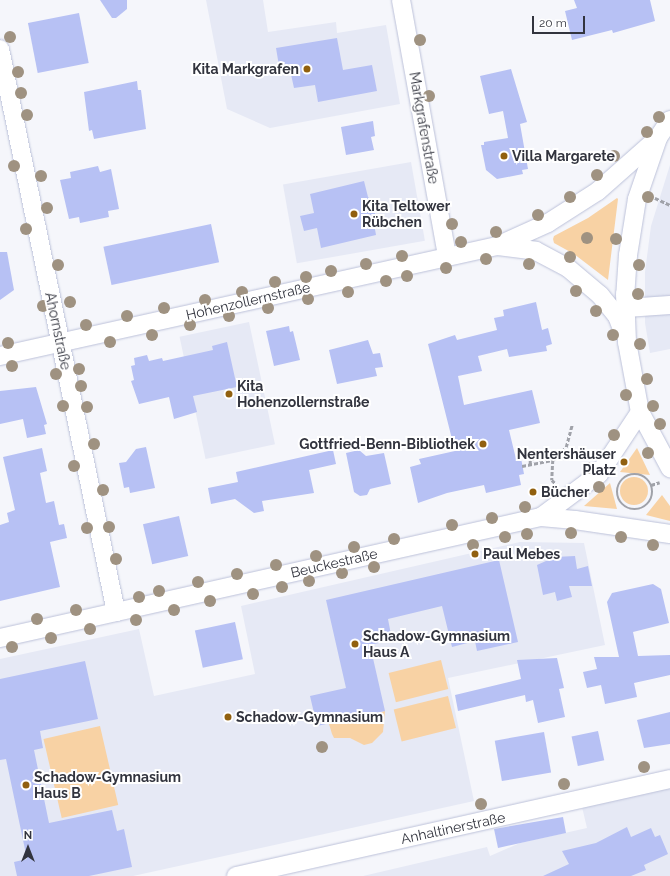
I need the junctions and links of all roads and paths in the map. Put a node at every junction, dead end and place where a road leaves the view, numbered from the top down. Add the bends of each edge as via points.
1 (401, 0) edge
2 (0, 49) edge
3 (670, 120) edge
4 (658, 138) junction
5 (655, 198) dead end
6 (670, 204) edge
7 (497, 246) junction
8 (447, 256) junction
9 (670, 305) edge
10 (626, 308) junction
11 (627, 342) junction
12 (61, 343) junction
13 (0, 356) edge
14 (640, 412) junction
15 (572, 425) dead end
16 (553, 460) junction
17 (530, 465) junction
18 (522, 466) dead end
19 (670, 468) edge
20 (622, 480) joint
21 (560, 489) dead end
22 (541, 517) junction
23 (670, 534) edge
24 (116, 612) junction
25 (0, 638) edge
26 (670, 779) edge
27 (236, 876) edge

1 - 8 street, Markgrafenstraße
2 - 12 street, Ahornstraße
3 - 4 street
4 - 7 street, Hohenzollernstraße via 598,191 548,223
4 - 10 street via 637,200 628,255
5 - 6 path
7 - 8 street, Hohenzollernstraße
7 - 11 street, Hohenzollernstraße via 536,251 568,268 600,295 617,316
8 - 12 street, Hohenzollernstraße
9 - 10 street
10 - 11 street
11 - 14 street
12 - 13 street, Hohenzollernstraße
12 - 24 street, Ahornstraße
14 - 19 street
14 - 22 street via 599,474
15 - 16 path via 566,447
16 - 17 path
16 - 17 path via 549,455 530,459
16 - 21 path via 552,480
17 - 18 path
20 - 20 path via 617,491 624,506 634,510 645,506 652,497 648,480 632,475
22 - 23 street, Beuckestraße
22 - 24 street, Beuckestraße
24 - 25 street, Beuckestraße
26 - 27 street, Anhaltinerstraße

